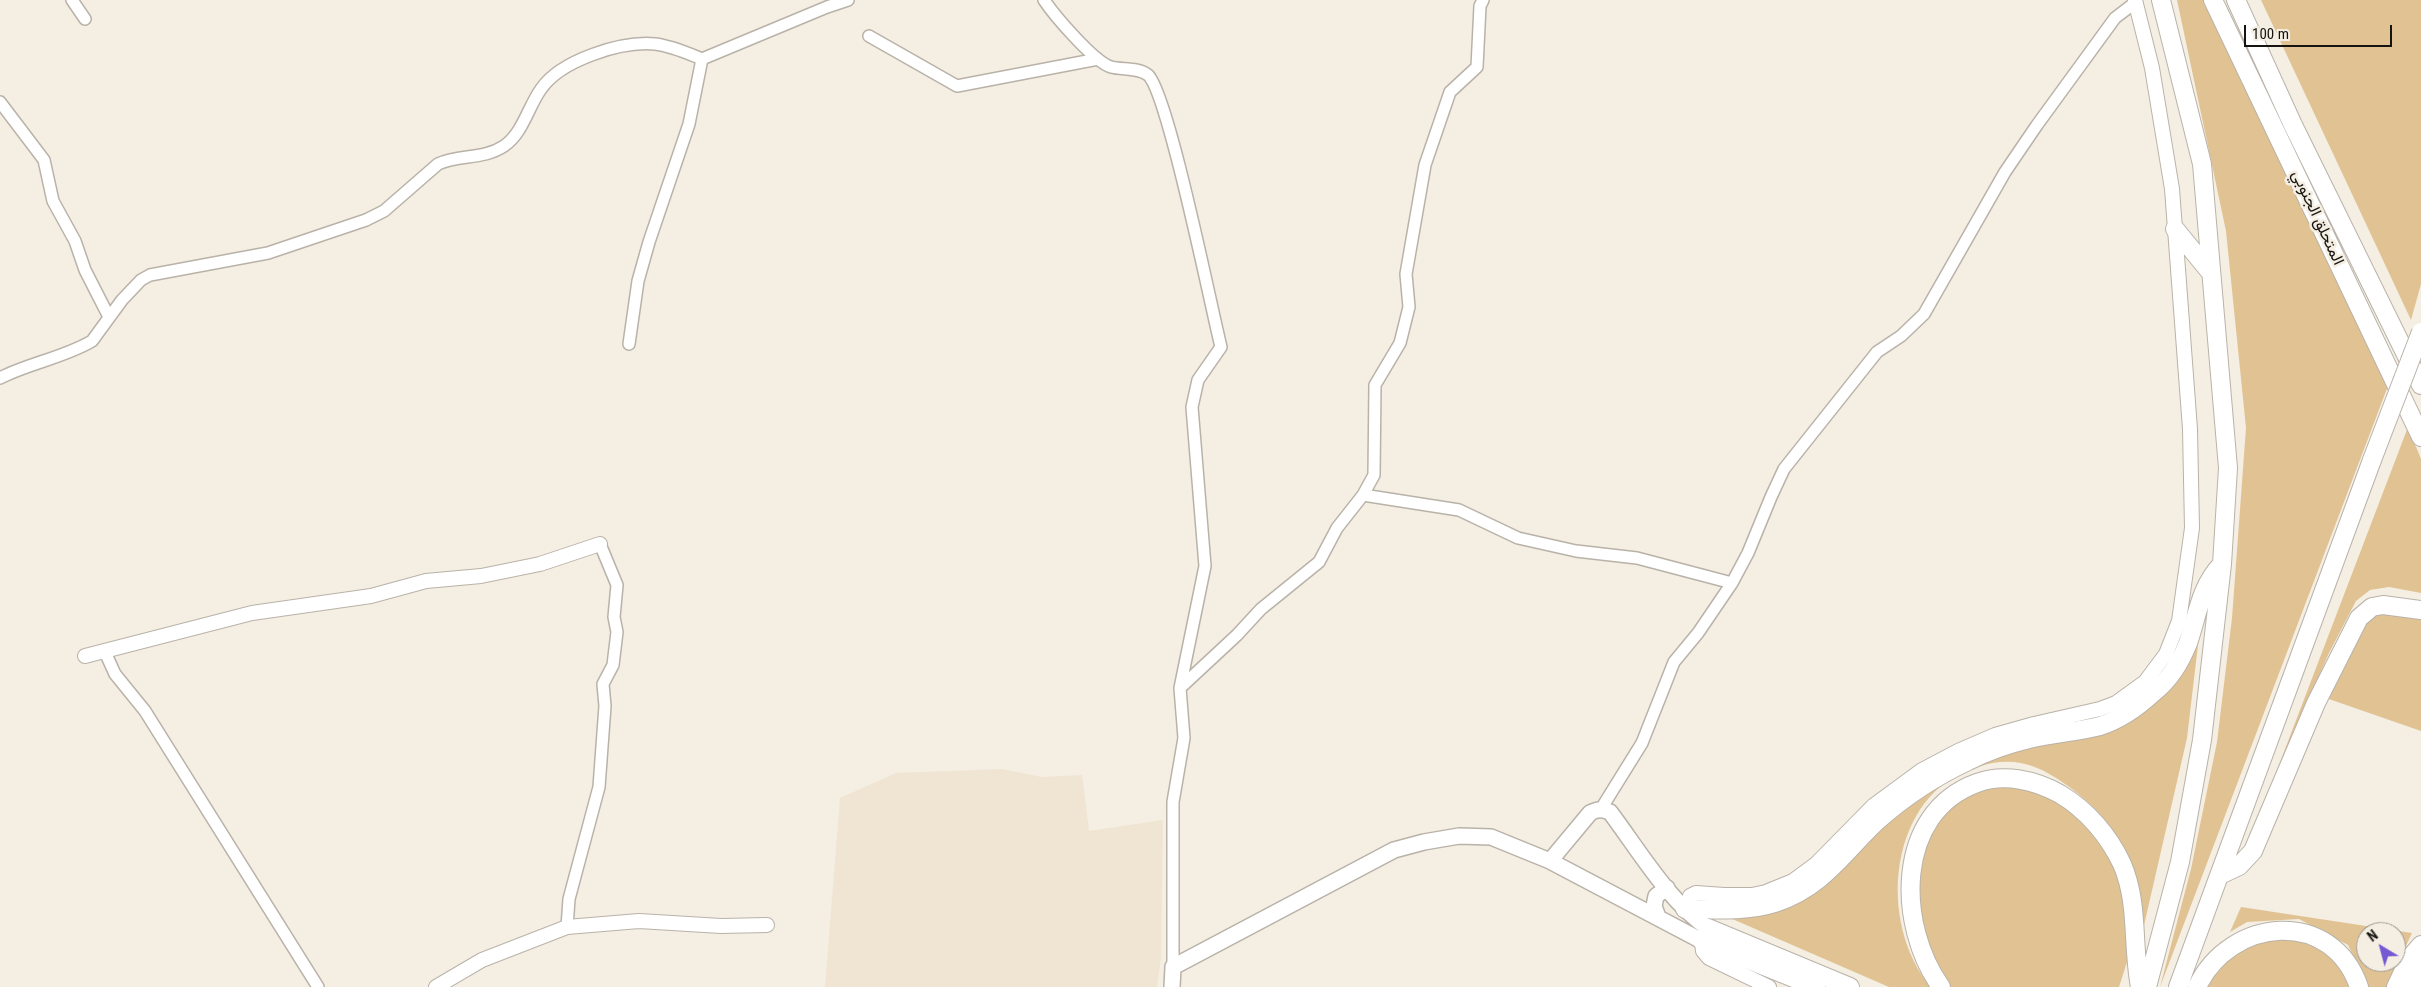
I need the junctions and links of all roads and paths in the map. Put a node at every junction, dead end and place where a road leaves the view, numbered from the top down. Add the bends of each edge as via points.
1 (72, 0) edge
2 (848, 0) edge
3 (1044, 0) edge
4 (1484, 0) edge
5 (2161, 0) edge
6 (2213, 0) edge
7 (2236, 0) edge
8 (2136, 1) edge
9 (85, 19) dead end
10 (870, 36) dead end
11 (702, 59) junction
12 (1098, 59) junction
13 (0, 102) edge
14 (2176, 229) junction
15 (2212, 274) junction
16 (109, 317) junction
17 (2421, 332) edge
18 (629, 344) dead end
19 (0, 378) edge
20 (2421, 385) edge
21 (2421, 437) edge
22 (1363, 496) junction
23 (600, 544) joint
24 (2222, 564) junction
25 (1732, 583) junction
26 (2421, 610) edge
27 (106, 652) junction
28 (85, 656) dead end
29 (1180, 688) junction
30 (1601, 809) junction
31 (1550, 861) junction
32 (2220, 875) junction
33 (1667, 888) junction
34 (1685, 909) junction
35 (1658, 918) junction
36 (767, 925) dead end
37 (567, 927) junction
38 (1705, 934) junction
39 (2421, 945) edge
40 (2421, 966) edge
41 (1173, 967) junction
42 (318, 987) edge
43 (436, 987) edge
44 (1172, 987) edge
45 (1769, 987) edge
46 (1816, 987) edge
47 (1850, 987) edge
48 (1940, 987) edge
49 (2140, 987) edge
50 (2147, 987) edge
51 (2178, 987) edge
52 (2197, 987) edge
53 (2359, 987) edge
54 (2396, 987) edge
55 (2413, 987) edge

1 - 9 street
2 - 11 street
3 - 12 street via 1054,15
4 - 22 street via 1480,6 1477,67 1450,92 1425,165 1406,274 1409,307 1400,343 1375,385 1374,475
5 - 15 main road via 2202,164
6 - 21 main road, المتحلق الجنوبي
7 - 20 main road, المتحلق الجنوبي via 2293,125
8 - 14 street via 2153,77
8 - 25 street via 2115,18 2005,172 1924,314 1878,352 1784,469
10 - 12 street via 957,86
11 - 16 street via 670,47 638,44 625,45 575,63 542,87 513,138 497,150 448,159 438,164 384,211 366,220 268,253 150,275 134,286
11 - 18 street via 689,124 638,282
12 - 29 street via 1110,66 1147,75 1156,86 1221,347 1198,380 1192,407 1205,566
13 - 16 street via 44,160 53,201
14 - 15 main road
14 - 34 street via 2190,429 2192,528 2179,621 2157,669 2131,693 2100,710 1995,735 1922,770 1873,806 1816,864 1793,881 1752,895 1696,893 1690,896
15 - 24 main road via 2228,468
16 - 19 street via 92,341
17 - 32 main road, bridge via 2330,569
22 - 25 street via 1459,510 1518,538 1576,551 1637,558
22 - 29 street via 1337,528 1319,562 1261,609
23 - 27 street via 540,564 426,582 371,596 252,613
23 - 37 street via 617,585 614,617 617,632 613,665 603,684 605,706 598,787 569,899
24 - 34 main road via 2202,592 2187,644 2178,662 2155,692 2130,711 2100,726 2008,745 1950,770 1892,809 1825,876 1790,898 1744,909
24 - 50 main road via 2200,750 2180,862
25 - 30 street via 1674,662 1642,743
26 - 32 main road via 2383,605 2372,607 2359,618 2316,703 2253,852 2239,866
27 - 28 street
27 - 42 street via 115,674 153,725
29 - 41 street via 1184,738 1173,802
30 - 31 main road via 1587,816
30 - 33 main road via 1610,812
31 - 35 main road
31 - 41 main road via 1491,837 1459,836 1394,850
32 - 51 main road
33 - 34 main road
33 - 35 main road via 1656,896 1654,906
34 - 38 main road
35 - 38 main road
36 - 37 street via 639,921
37 - 43 street via 482,960
38 - 45 street via 1703,951 1709,958
38 - 46 main road
38 - 47 main road
39 - 54 main road via 2409,958
40 - 55 main road
41 - 44 main road
48 - 49 main road via 1916,936 1911,912 1910,884 1916,850 1923,830 1942,804 1968,786 1999,777 2026,781 2052,790 2083,811 2106,837 2122,865 2132,897
52 - 53 main road via 2212,962 2234,944 2248,936 2279,930 2295,932 2324,943 2348,964

